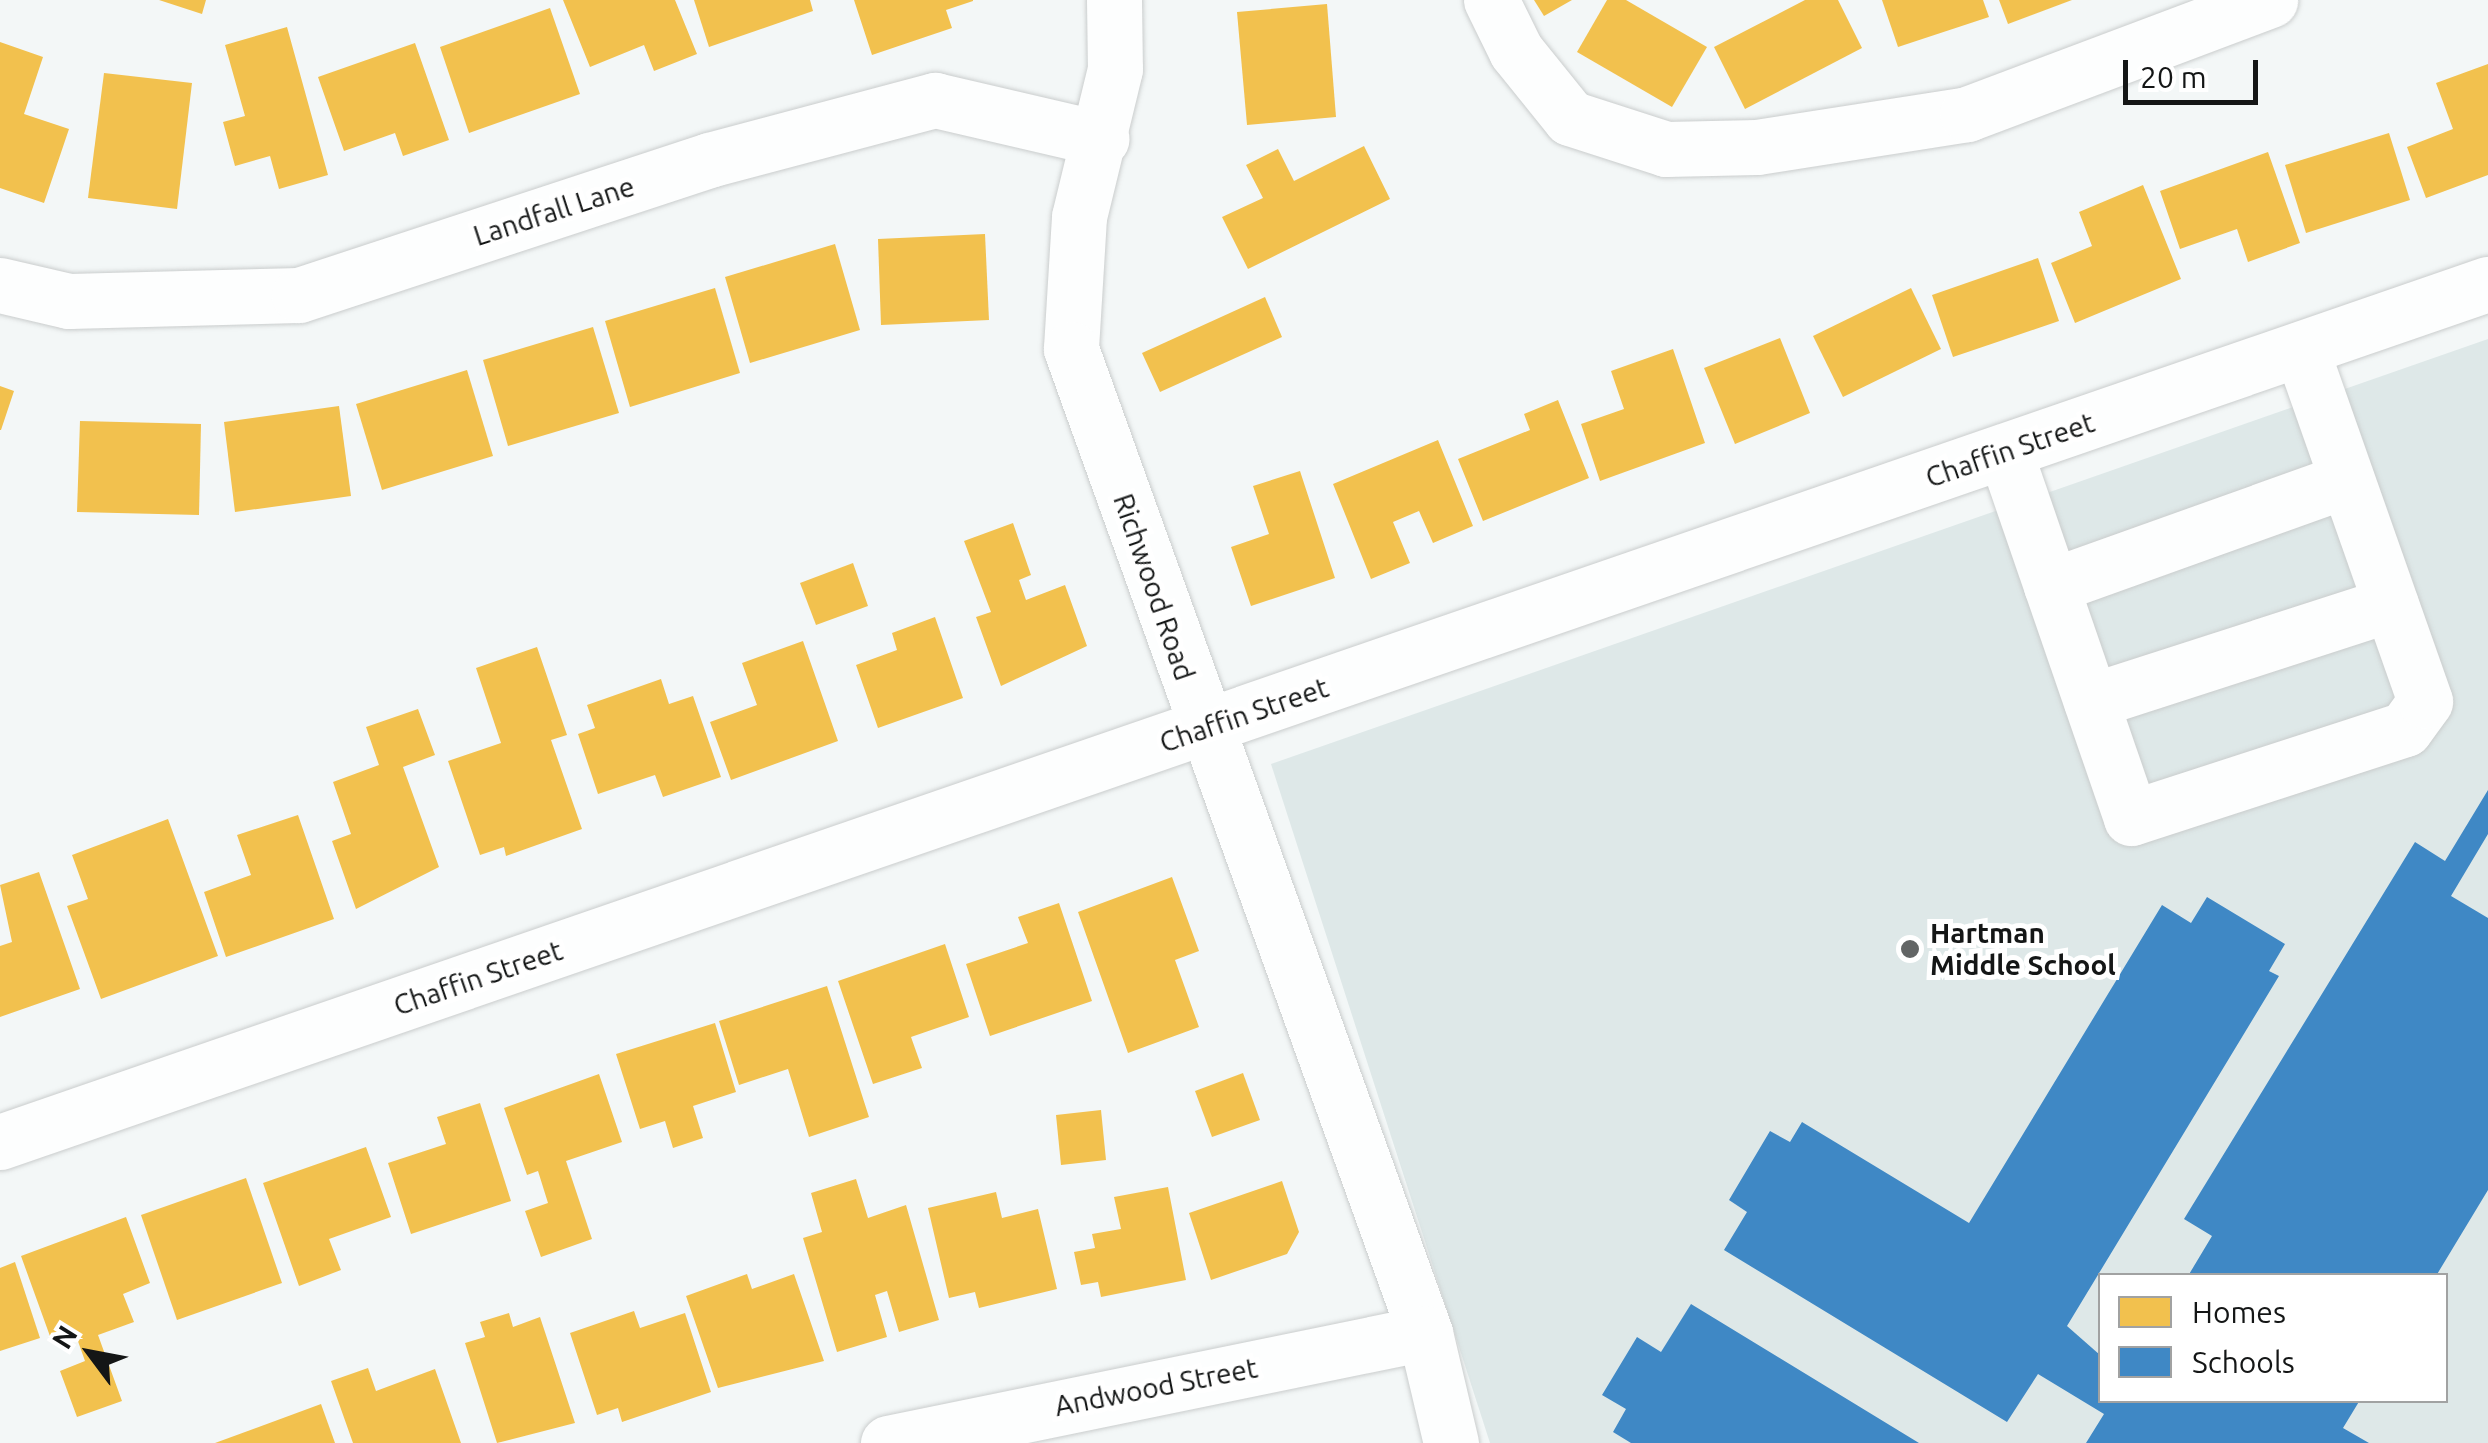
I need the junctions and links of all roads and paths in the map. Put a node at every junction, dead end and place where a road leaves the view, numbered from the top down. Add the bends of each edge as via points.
1 (1114, 0) edge
2 (1491, 0) edge
3 (2270, 0) edge
4 (1102, 138) junction
5 (2488, 284) edge
6 (0, 285) edge
7 (2301, 349) junction
8 (2006, 452) junction
9 (2347, 480) junction
10 (2051, 586) junction
11 (2390, 604) junction
12 (2092, 701) junction
13 (1204, 729) junction
14 (0, 1142) edge
15 (1425, 1333) junction
16 (888, 1443) edge
17 (1450, 1443) edge

1 - 4 street, Richwood Road via 1115,69
2 - 3 street via 1516,51 1570,118 1666,148 1757,147 1968,114
4 - 6 street, Landfall Lane via 936,100 710,160 299,296 69,300
4 - 13 street, Richwood Road via 1076,236 1071,349
5 - 7 street, Chaffin Street
7 - 8 street, Chaffin Street
7 - 9 street
8 - 10 street
8 - 13 street, Chaffin Street
9 - 10 street
9 - 11 street
10 - 12 street
11 - 12 street
11 - 12 street via 2424,701 2405,729 2132,818
13 - 14 street, Chaffin Street
13 - 15 street, Richwood Road
15 - 16 street, Andwood Street
15 - 17 street, Richwood Road

